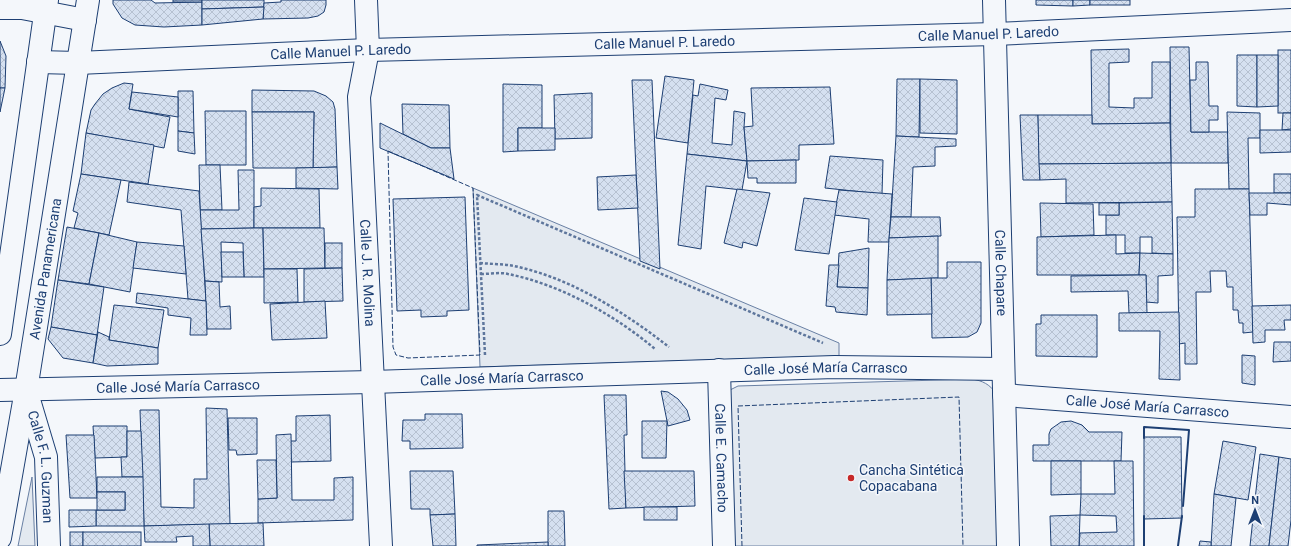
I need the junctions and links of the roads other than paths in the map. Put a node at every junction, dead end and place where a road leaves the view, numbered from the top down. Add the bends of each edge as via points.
1 (366, 0) edge
2 (994, 0) edge
3 (46, 7) edge
4 (0, 8) edge
5 (86, 10) edge
6 (1291, 20) edge
7 (995, 34) junction
8 (368, 50) junction
9 (38, 62) junction
10 (78, 63) junction
11 (0, 334) edge
12 (1003, 369) junction
13 (719, 370) junction
14 (372, 382) junction
15 (0, 390) edge
16 (26, 390) junction
17 (1004, 394) junction
18 (1291, 417) edge
19 (0, 538) edge
20 (49, 546) edge
21 (381, 546) edge
22 (724, 546) edge
23 (1008, 546) edge

1 - 8 street, Calle J. R. Molina
2 - 7 street, Calle Chapare
3 - 4 street
3 - 5 street
3 - 9 street
5 - 10 street, Avenida Panamericana
6 - 7 street, Calle Manuel P. Laredo
7 - 8 street, Calle Manuel P. Laredo
7 - 12 street, Calle Chapare
8 - 10 street, Calle Manuel P. Laredo
8 - 14 street, Calle J. R. Molina via 359,97
9 - 10 street, Calle Manuel P. Laredo
9 - 11 street
10 - 16 street, Avenida Panamericana
12 - 13 street, Calle José María Carrasco
12 - 17 street, Calle Chapare
13 - 14 street, Calle José María Carrasco
13 - 22 street, Calle E. Camacho
14 - 16 street, Calle José María Carrasco
14 - 21 street, Calle J. R. Molina
15 - 16 street, Calle José María Carrasco
16 - 19 street, Avenida Panamericana
16 - 20 street, Calle F. L. Guzman via 46,457
17 - 18 street, Calle José María Carrasco
17 - 23 street, Calle Chapare

